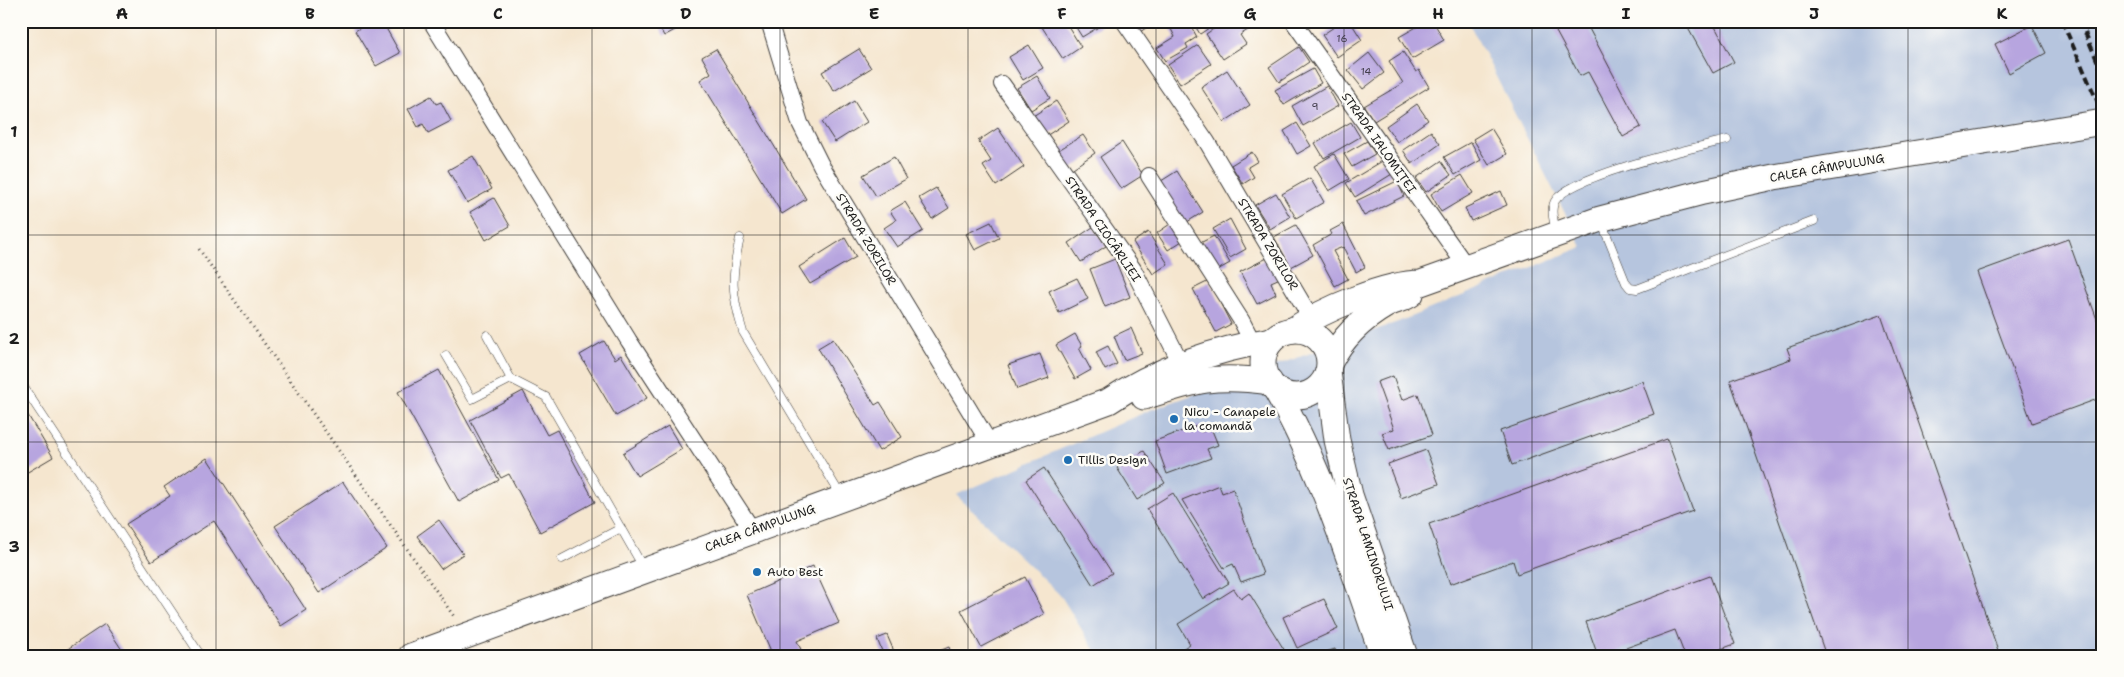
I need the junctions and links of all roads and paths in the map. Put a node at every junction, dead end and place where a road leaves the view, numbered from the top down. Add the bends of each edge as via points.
1 (431, 21) edge
2 (769, 21) edge
3 (1124, 21) edge
4 (1293, 21) edge
5 (1002, 84) dead end
6 (2103, 122) edge
7 (1727, 140) dead end
8 (1149, 176) dead end
9 (1600, 219) junction
10 (1814, 221) dead end
11 (1556, 233) junction
12 (740, 238) dead end
13 (199, 249) dead end
14 (1466, 266) junction
15 (1421, 283) junction
16 (1282, 333) junction
17 (487, 335) dead end
18 (446, 355) dead end
19 (1329, 367) junction
20 (1187, 373) junction
21 (511, 379) junction
22 (21, 383) edge
23 (1272, 385) junction
24 (990, 444) junction
25 (842, 498) junction
26 (621, 528) junction
27 (753, 531) junction
28 (562, 559) dead end
29 (645, 570) junction
30 (467, 636) junction
31 (201, 656) edge
32 (411, 656) edge
33 (1383, 656) edge
34 (1405, 656) edge

1 - 27 street via 629,341
2 - 24 street, STRADA ZORILOR via 800,123 821,165
3 - 16 street, STRADA ZORILOR via 1207,142
4 - 14 street, STRADA IALOMIȚEI
5 - 20 street, STRADA CIOCÂRLIEI via 1133,269
6 - 9 main road, CALEA CÂMPULUNG via 1774,177
7 - 11 lane via 1642,161 1561,194 1554,203 1552,215
8 - 16 street via 1236,312
9 - 10 lane via 1626,283 1637,289
9 - 11 main road, CALEA CÂMPULUNG
11 - 14 main road, CALEA CÂMPULUNG
12 - 25 lane via 732,282 734,304 743,332
13 - 30 path
14 - 15 main road, CALEA CÂMPULUNG
15 - 16 main road, CALEA CÂMPULUNG via 1405,283
15 - 19 main road, CALEA CÂMPULUNG via 1409,295 1386,305 1350,332 1336,350
16 - 19 main road via 1314,334 1327,351
16 - 20 main road, CALEA CÂMPULUNG
16 - 23 main road via 1267,348 1264,365
17 - 21 lane
18 - 21 lane via 472,399
19 - 23 main road, CALEA CÂMPULUNG via 1323,382 1306,394 1284,393
19 - 34 main road, STRADA LAMINORULUI via 1337,440 1345,474
20 - 23 main road, CALEA CÂMPULUNG
20 - 24 main road, CALEA CÂMPULUNG via 1134,384 1110,401
21 - 26 lane via 546,397
22 - 31 lane
23 - 33 main road, STRADA LAMINORULUI via 1307,448
24 - 25 main road, CALEA CÂMPULUNG
25 - 27 main road, CALEA CÂMPULUNG
26 - 28 lane
26 - 29 lane
27 - 29 main road, CALEA CÂMPULUNG
29 - 30 main road, CALEA CÂMPULUNG
30 - 32 main road, CALEA CÂMPULUNG

